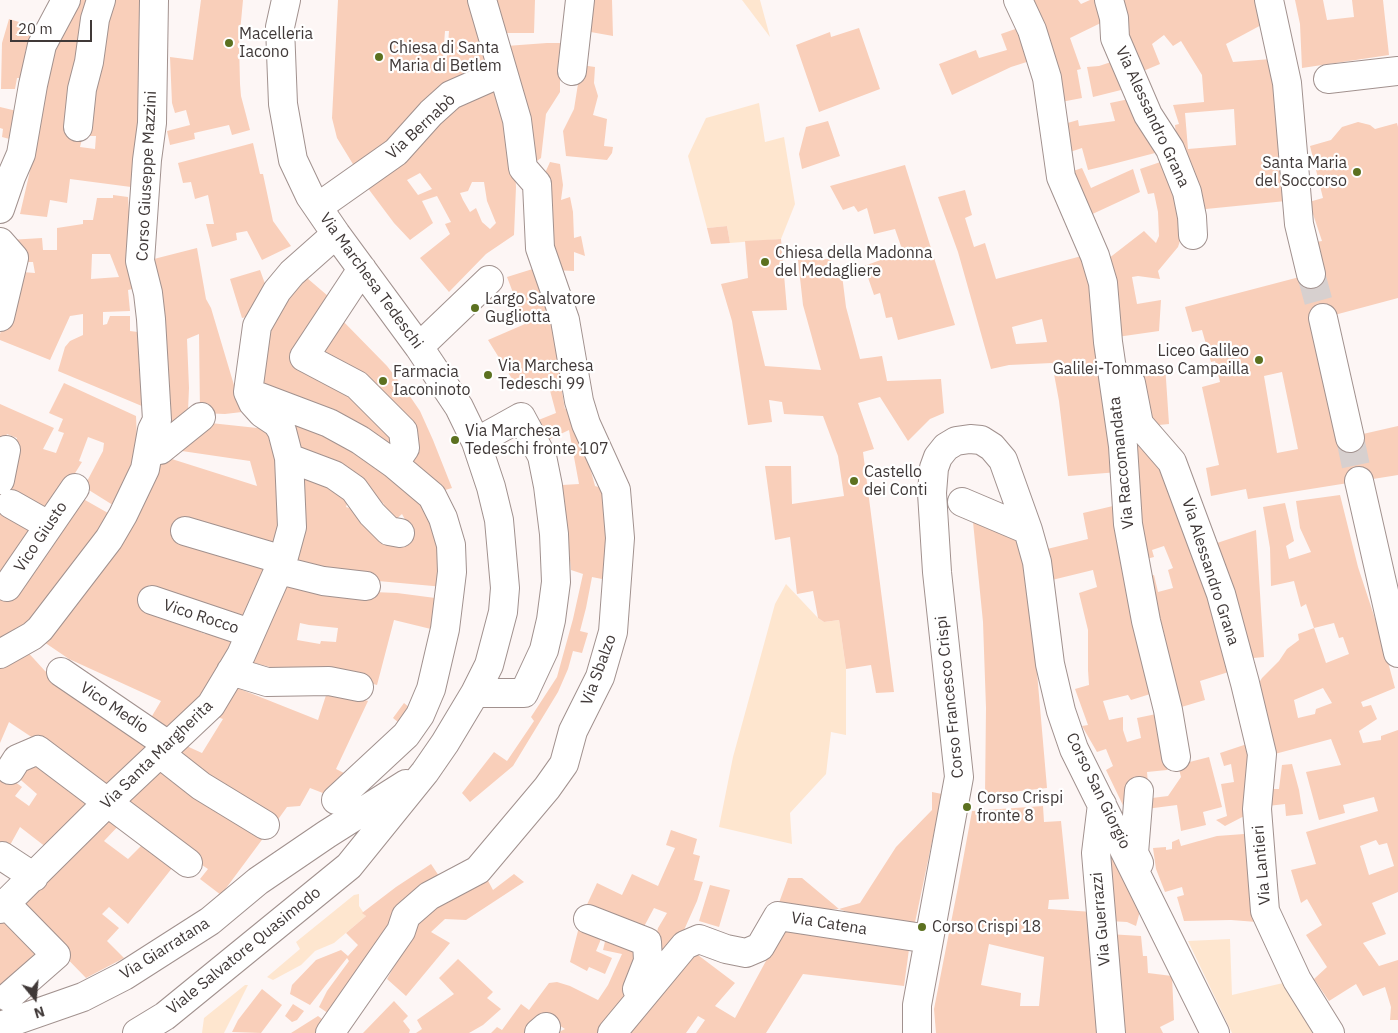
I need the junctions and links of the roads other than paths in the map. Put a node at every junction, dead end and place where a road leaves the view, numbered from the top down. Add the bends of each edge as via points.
1 (66, 0) edge
2 (102, 0) edge
3 (154, 0) edge
4 (286, 0) edge
5 (482, 0) edge
6 (580, 0) edge
7 (1018, 0) edge
8 (1109, 0) edge
9 (1269, 0) edge
10 (572, 71) dead end
11 (1398, 71) edge
12 (504, 72) junction
13 (1328, 79) dead end
14 (78, 127) dead end
15 (318, 208) junction
16 (0, 209) edge
17 (336, 234) junction
18 (1193, 235) dead end
19 (0, 242) edge
20 (362, 268) junction
21 (1311, 274) tunnel mouth
22 (489, 280) dead end
23 (0, 317) edge
24 (1323, 318) tunnel mouth
25 (1108, 342) junction
26 (419, 347) junction
27 (248, 392) junction
28 (201, 417) dead end
29 (970, 438) joint
30 (1350, 438) tunnel mouth
31 (476, 442) junction
32 (6, 450) dead end
33 (160, 450) dead end
34 (289, 458) junction
35 (394, 464) junction
36 (1359, 481) tunnel mouth
37 (75, 488) dead end
38 (5, 492) edge
39 (962, 502) dead end
40 (48, 525) junction
41 (1028, 530) junction
42 (185, 531) dead end
43 (400, 533) dead end
44 (281, 565) junction
45 (366, 586) dead end
46 (7, 587) dead end
47 (152, 600) dead end
48 (250, 633) junction
49 (1398, 653) edge
50 (0, 654) edge
51 (61, 672) dead end
52 (231, 672) junction
53 (1245, 684) joint
54 (359, 688) dead end
55 (475, 693) junction
56 (163, 749) junction
57 (1176, 757) dead end
58 (10, 770) dead end
59 (425, 772) junction
60 (1139, 791) dead end
61 (336, 800) dead end
62 (108, 802) junction
63 (1102, 804) junction
64 (265, 825) dead end
65 (2, 856) dead end
66 (188, 863) dead end
67 (34, 877) junction
68 (3, 907) edge
69 (588, 919) dead end
70 (1174, 931) dead end
71 (929, 939) junction
72 (8, 998) dead end
73 (641, 998) junction
74 (0, 1026) edge
75 (137, 1033) edge
76 (330, 1033) edge
77 (612, 1033) edge
78 (917, 1033) edge
79 (1111, 1033) edge
80 (1215, 1033) edge
81 (1330, 1033) edge

1 - 16 street via 42,45 21,154
2 - 14 street via 95,19
3 - 50 street, Corso Giuseppe Mazzini via 152,123 140,261 152,319 157,420 145,469 109,539 40,629
4 - 15 street, Via Marchesa Tedeschi via 280,27 283,104 293,160
5 - 12 street
6 - 10 street
7 - 25 street, Via Raccomandata via 1032,30 1047,78 1061,177 1095,256 1103,283
8 - 18 street, Via Alessandro Grana via 1116,38 1148,115 1170,149 1187,192
9 - 21 street via 1287,83 1299,224
11 - 13 street
12 - 15 street, Via Bernabò via 451,95 396,152
12 - 76 street, Via Sbalzo via 517,120 523,168 537,184 540,248 565,320 579,401 616,490 620,538 614,632 600,677 573,731 564,764 478,870 429,896 406,916 401,931
15 - 17 street, Via Marchesa Tedeschi
17 - 20 street, Via Marchesa Tedeschi
17 - 27 street via 292,273 277,291 257,326
19 - 23 street via 14,258
20 - 26 street, Via Marchesa Tedeschi
20 - 35 street via 304,357 357,385 403,431 405,448
22 - 26 street
24 - 30 street
25 - 53 street, Via Alessandro Grana via 1127,367 1140,424 1172,462 1221,594
25 - 57 street, Via Raccomandata via 1123,446 1128,524
26 - 31 street, Via Marchesa Tedeschi via 459,407
27 - 34 street, Via Santa Margherita via 253,403 282,431
27 - 35 street via 329,423
28 - 33 street
29 - 41 street, Corso San Giorgio via 992,446 1003,460
29 - 71 street, Corso Francesco Crispi via 946,447 934,468 932,493 937,572 959,777
31 - 55 street, Via Marchesa Tedeschi via 499,520 505,588 500,627 489,665
31 - 55 street via 521,417 542,456 554,534 556,582 544,650 524,693
32 - 38 street
34 - 43 street via 334,475 354,489 372,514 390,531
34 - 44 street, Via Santa Margherita via 292,526
35 - 61 street via 432,496 443,518 452,572 445,629 431,689 420,716 406,735
36 - 49 street
37 - 40 street, Vico Giusto
38 - 40 street
39 - 41 street
40 - 46 street, Vico Giusto
41 - 63 street, Corso San Giorgio via 1037,562 1050,664 1061,711 1074,749
42 - 44 street
44 - 45 street via 323,581
44 - 48 street, Via Santa Margherita
47 - 48 street, Vico Rocco
48 - 52 street, Via Santa Margherita
51 - 56 street, Vico Medio
52 - 54 street via 268,682 329,681
52 - 56 street, Via Santa Margherita via 211,705
53 - 81 street, Via Lantieri via 1262,754 1257,809 1265,911 1297,980
55 - 59 street, Via Marchesa Tedeschi
56 - 62 street, Via Santa Margherita
56 - 64 street, Vico Medio via 201,786
58 - 62 street via 17,759 38,750
59 - 74 street, Via Giarratana via 314,843 258,881 210,921 124,976 83,997
59 - 75 street, Viale Salvatore Quasimodo via 350,866 165,1016
60 - 70 street via 1134,853
62 - 66 street
62 - 67 street, Via Santa Margherita
63 - 79 street, Via Guerrazzi via 1096,853
63 - 80 street, Corso San Giorgio
65 - 67 street
67 - 68 street, Via Santa Margherita
68 - 72 street via 56,954
69 - 73 street via 647,942 648,962 637,989
71 - 73 street, Via Catena via 778,916 760,947 746,953 699,939 685,945
71 - 78 street, Corso Francesco Crispi via 917,1005
73 - 77 street, Via Catena

